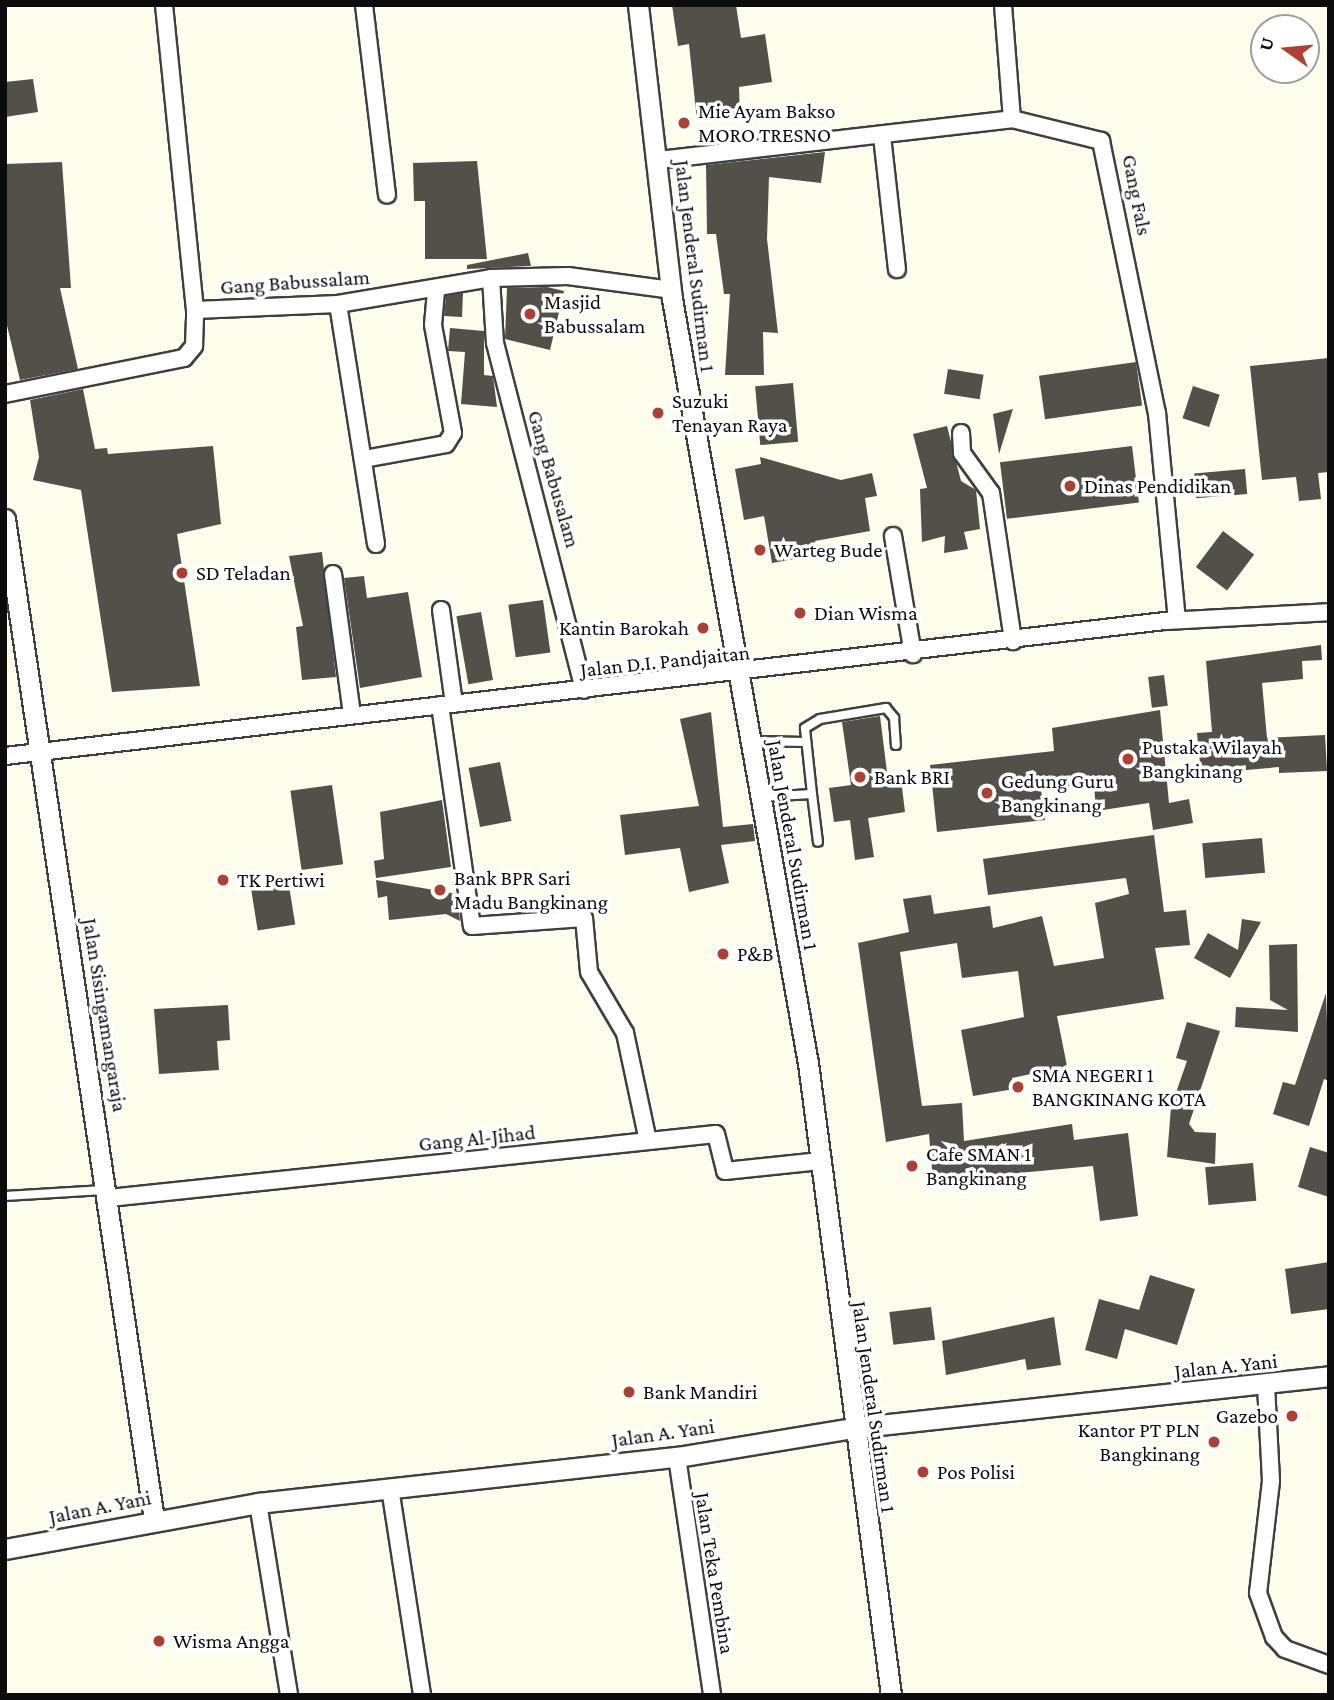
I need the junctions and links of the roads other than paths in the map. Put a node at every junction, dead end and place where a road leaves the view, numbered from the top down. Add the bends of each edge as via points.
1 (164, 5) edge
2 (364, 5) edge
3 (638, 5) edge
4 (1003, 5) edge
5 (1012, 119) junction
6 (882, 136) junction
7 (659, 160) junction
8 (387, 195) dead end
9 (897, 269) dead end
10 (491, 278) junction
11 (436, 288) junction
12 (671, 290) junction
13 (338, 304) junction
14 (195, 310) junction
15 (5, 394) edge
16 (961, 433) dead end
17 (364, 459) junction
18 (5, 519) edge
19 (893, 536) dead end
20 (376, 544) dead end
21 (9, 571) edge
22 (333, 573) dead end
23 (441, 610) dead end
24 (1329, 612) edge
25 (1177, 620) junction
26 (1013, 641) junction
27 (913, 654) junction
28 (740, 674) junction
29 (584, 690) junction
30 (447, 705) junction
31 (352, 714) junction
32 (752, 741) junction
33 (805, 742) junction
34 (895, 745) dead end
35 (43, 755) junction
36 (5, 756) edge
37 (812, 793) junction
38 (761, 797) junction
39 (818, 842) dead end
40 (648, 1141) junction
41 (820, 1161) junction
42 (108, 1194) junction
43 (5, 1196) edge
44 (1329, 1376) edge
45 (1266, 1385) junction
46 (852, 1428) junction
47 (677, 1457) junction
48 (390, 1488) junction
49 (258, 1503) junction
50 (154, 1520) junction
51 (5, 1549) edge
52 (1329, 1665) edge
53 (289, 1695) edge
54 (422, 1695) edge
55 (712, 1695) edge
56 (891, 1695) edge

1 - 14 street
2 - 8 street
3 - 7 street, Jalan Jenderal Sudirman 1
4 - 5 street
5 - 6 street, Gang Fals
5 - 25 street, Gang Fals via 1091,136 1107,149 1157,413
6 - 7 street, Gang Fals via 773,142
6 - 9 street
7 - 12 street, Jalan Jenderal Sudirman 1
10 - 11 street, Gang Babussalam
10 - 12 street, Gang Babussalam via 568,275
10 - 29 street, Gang Babusalam via 495,343
11 - 13 street, Gang Babussalam
11 - 17 street via 433,326 453,433 446,444
12 - 28 street, Jalan Jenderal Sudirman 1
13 - 14 street, Gang Babussalam
13 - 17 street
14 - 15 street, Gang Babussalam via 194,346 184,358
16 - 26 street via 962,453 991,493
17 - 20 street
18 - 21 street, Jalan Sisingamangaraja
19 - 27 street
21 - 35 street, Jalan Sisingamangaraja
22 - 31 street
23 - 30 street
24 - 25 street, Jalan D.I. Pandjaitan
25 - 26 street, Jalan D.I. Pandjaitan
26 - 27 street, Jalan D.I. Pandjaitan
27 - 28 street, Jalan D.I. Pandjaitan
28 - 29 street, Jalan D.I. Pandjaitan
28 - 32 street, Jalan Jenderal Sudirman 1
29 - 30 street, Jalan D.I. Pandjaitan
30 - 31 street, Jalan D.I. Pandjaitan
30 - 40 street via 472,926 584,918 589,972 625,1033
31 - 35 street, Jalan D.I. Pandjaitan
32 - 33 lane
32 - 38 street, Jalan Jenderal Sudirman 1
33 - 34 lane via 805,728 820,719 886,708 894,718
33 - 37 lane
35 - 36 street, Jalan D.I. Pandjaitan
35 - 42 street, Jalan Sisingamangaraja
37 - 38 lane
37 - 39 lane
38 - 41 street, Jalan Jenderal Sudirman 1
40 - 41 street, Gang Al-Jihad via 716,1134 725,1171
40 - 42 street, Gang Al-Jihad
41 - 46 street, Jalan Jenderal Sudirman 1
42 - 43 lane
42 - 50 street, Jalan Sisingamangaraja
44 - 45 street, Jalan A. Yani
45 - 46 street, Jalan A. Yani
45 - 52 street via 1270,1480 1258,1593 1273,1637 1285,1649
46 - 47 street, Jalan A. Yani
46 - 56 street, Jalan Jenderal Sudirman 1
47 - 48 street, Jalan A. Yani
47 - 55 street, Jalan Teka Pembina
48 - 49 street, Jalan A. Yani
48 - 54 street
49 - 50 street, Jalan A. Yani
49 - 53 street
50 - 51 street, Jalan A. Yani

